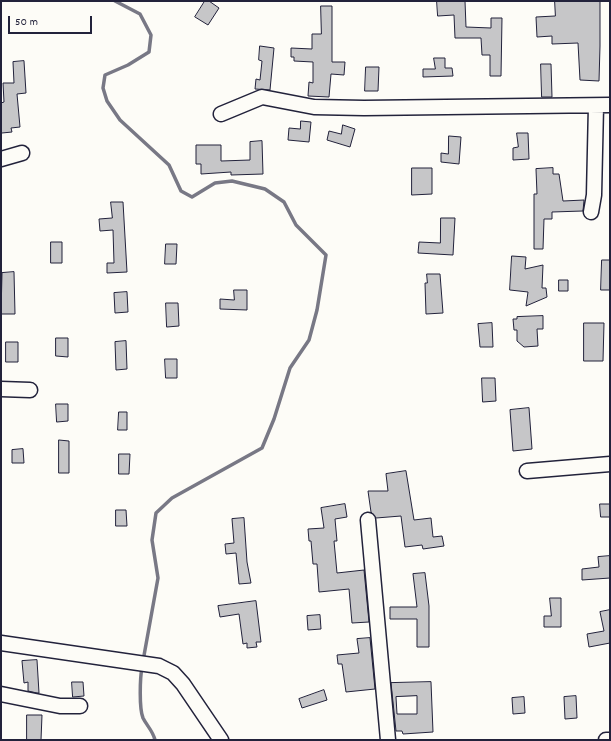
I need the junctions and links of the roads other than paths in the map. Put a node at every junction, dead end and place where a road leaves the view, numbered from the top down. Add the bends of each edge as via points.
1 (596, 106) junction
2 (610, 106) edge
3 (221, 114) dead end
4 (22, 153) dead end
5 (1, 159) edge
6 (591, 212) dead end
7 (1, 388) edge
8 (30, 390) dead end
9 (610, 464) edge
10 (527, 471) dead end
11 (368, 520) dead end
12 (1, 643) edge
13 (1, 694) edge
14 (80, 706) dead end
15 (221, 740) edge
16 (388, 740) edge
17 (606, 740) edge
18 (610, 740) edge

1 - 2 street
1 - 3 street via 343,108 314,107 262,97
1 - 6 street via 594,195
4 - 5 street
7 - 8 street
9 - 10 street
11 - 16 street
12 - 15 street via 159,666 174,673
13 - 14 street via 60,706
17 - 18 street

